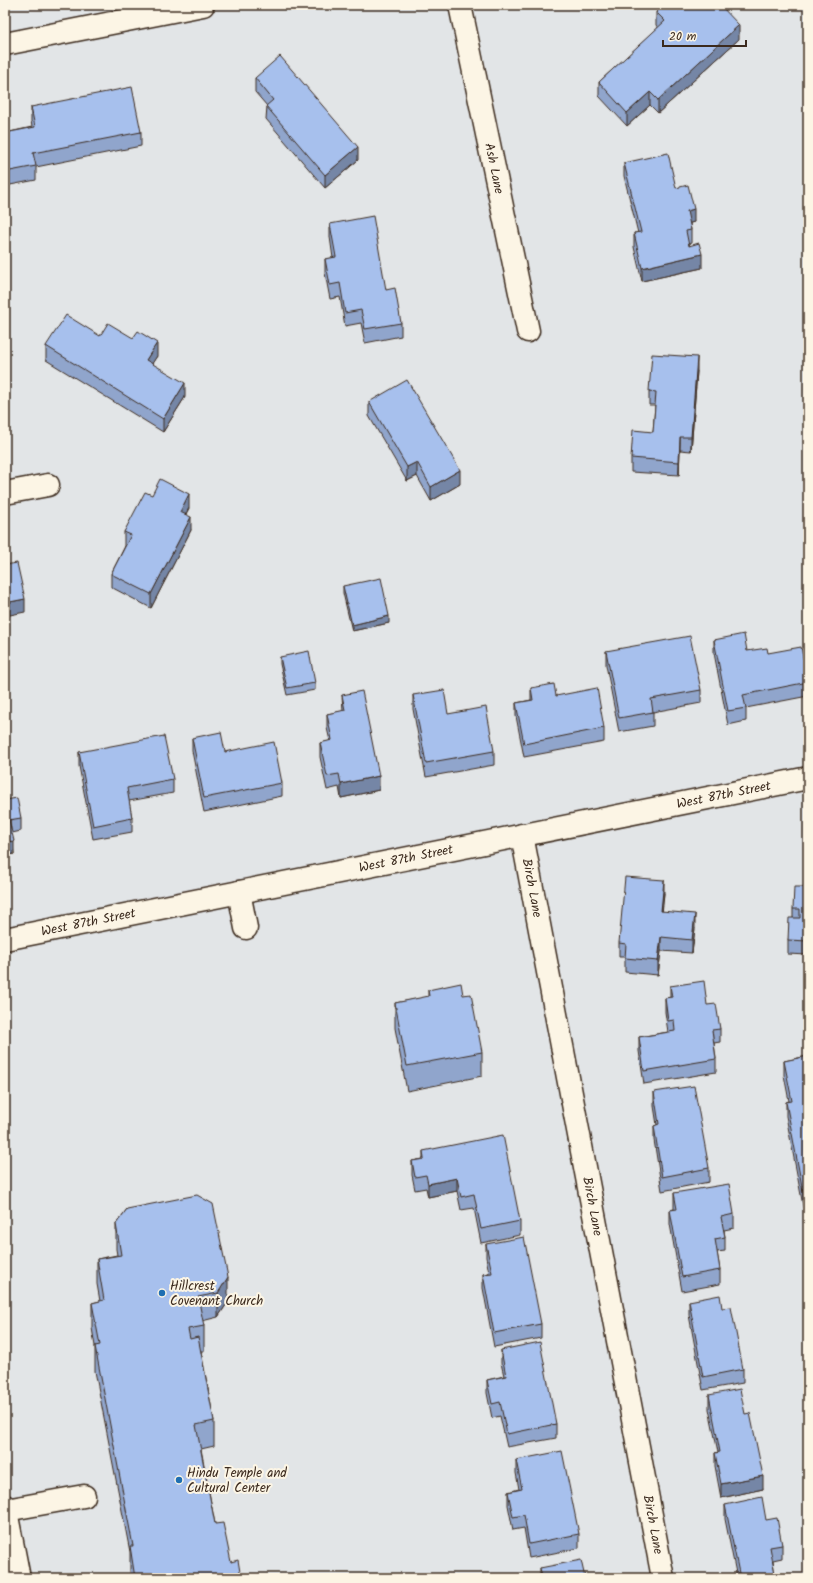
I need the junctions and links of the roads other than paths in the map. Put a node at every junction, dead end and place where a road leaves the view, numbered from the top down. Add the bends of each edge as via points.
1 (203, 5) edge
2 (460, 5) edge
3 (5, 44) edge
4 (528, 331) dead end
5 (48, 485) dead end
6 (5, 493) edge
7 (808, 778) edge
8 (522, 835) junction
9 (239, 892) junction
10 (246, 928) dead end
11 (5, 939) edge
12 (84, 1496) dead end
13 (5, 1508) edge
14 (19, 1578) edge
15 (663, 1578) edge

1 - 3 street
2 - 4 street, Ash Lane
5 - 6 street
7 - 8 street, West 87th Street
8 - 9 street, West 87th Street
8 - 15 street, Birch Lane
9 - 10 street
9 - 11 street, West 87th Street
12 - 13 street
13 - 14 street

